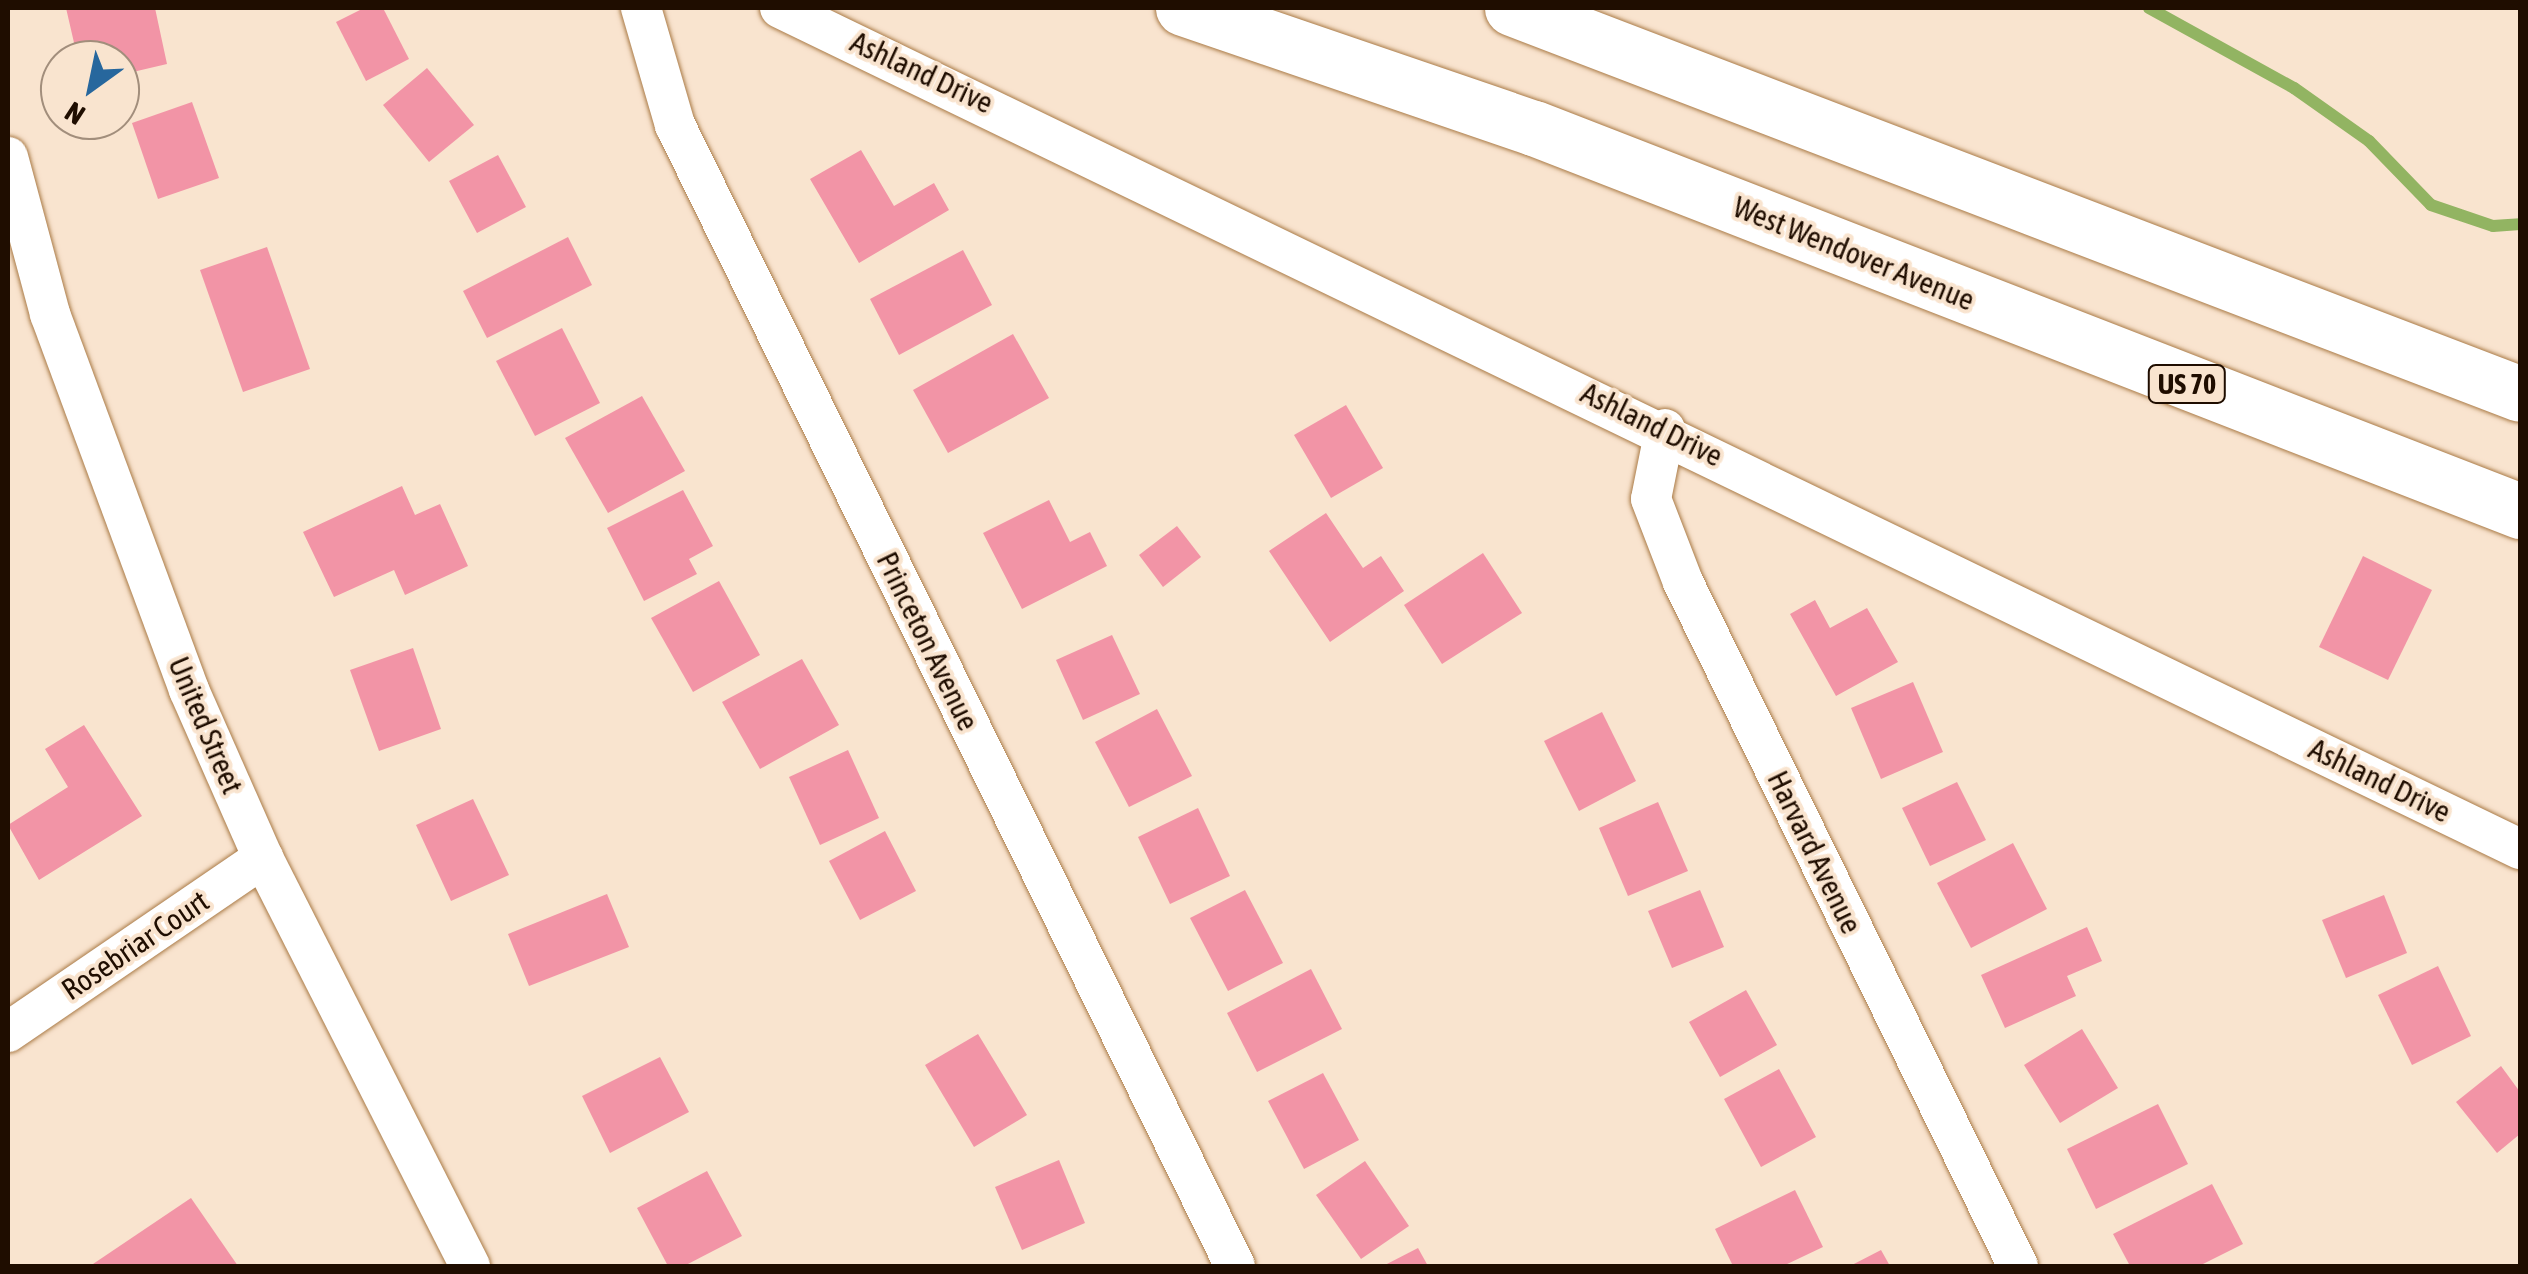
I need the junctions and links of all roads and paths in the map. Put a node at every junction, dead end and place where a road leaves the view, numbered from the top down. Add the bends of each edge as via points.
1 (641, 8) edge
2 (780, 8) edge
3 (1183, 8) edge
4 (1512, 8) edge
5 (8, 157) edge
6 (2520, 394) edge
7 (1665, 430) junction
8 (2520, 511) edge
9 (2520, 849) edge
10 (263, 858) junction
11 (8, 1032) edge
12 (470, 1266) edge
13 (1235, 1266) edge
14 (2018, 1266) edge

1 - 13 street, Princeton Avenue via 675,124
2 - 7 street, Ashland Drive
3 - 8 highway, West Wendover Avenue / US 70 via 1534,128
4 - 6 highway
5 - 10 street, United Street via 50,314 130,539
7 - 9 street, Ashland Drive
7 - 14 street, Harvard Avenue via 1651,498 1684,582
10 - 11 street, Rosebriar Court
10 - 12 street, United Street

